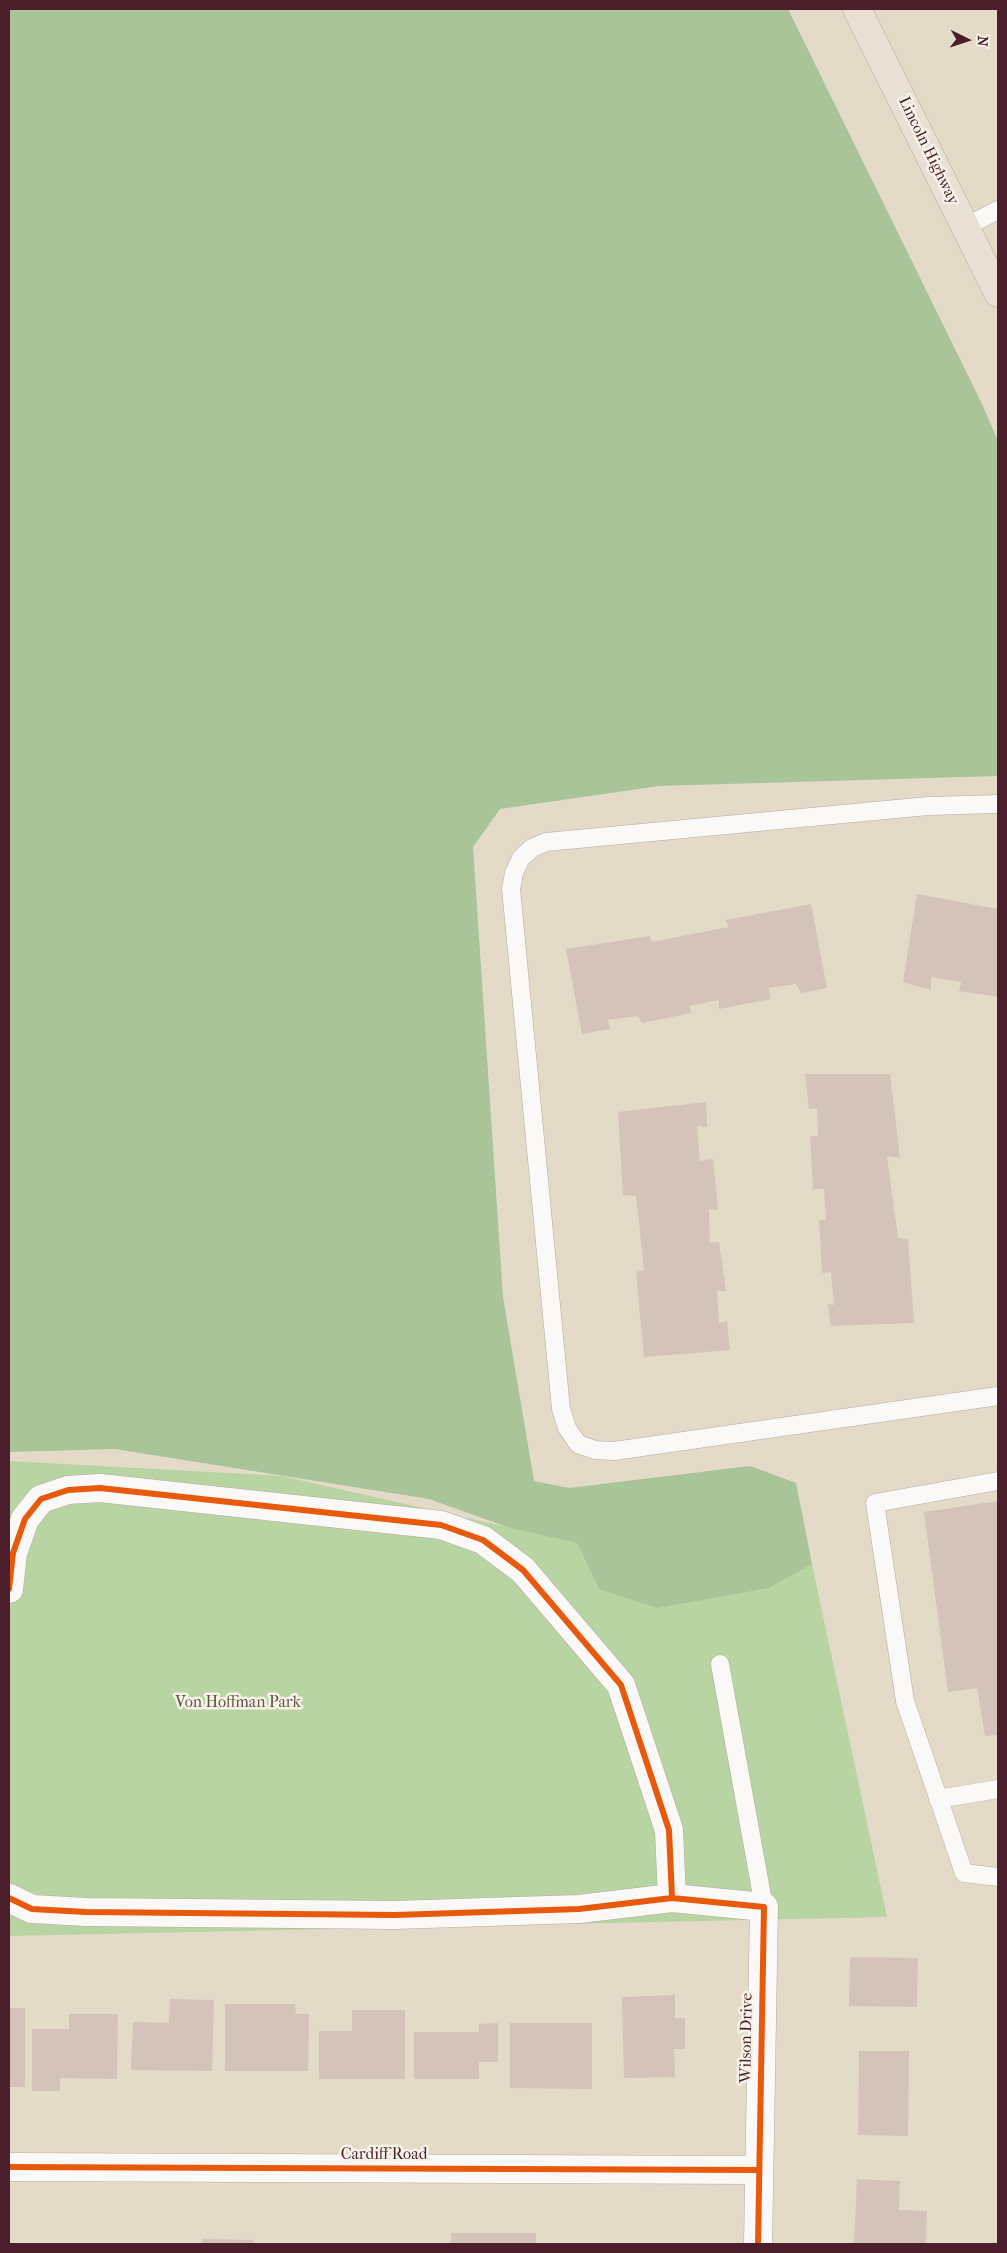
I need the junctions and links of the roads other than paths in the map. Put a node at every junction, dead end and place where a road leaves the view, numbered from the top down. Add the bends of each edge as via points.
1 (857, 9) edge
2 (998, 210) edge
3 (966, 227) junction
4 (998, 293) edge
5 (998, 804) edge
6 (998, 1396) edge
7 (998, 1482) edge
8 (9, 1589) edge
9 (720, 1664) dead end
10 (998, 1789) edge
11 (938, 1798) junction
12 (998, 1877) edge
13 (9, 1898) edge
14 (672, 1898) junction
15 (764, 1906) junction
16 (9, 2167) edge
17 (758, 2170) junction
18 (758, 2244) edge

1 - 3 main road, Lincoln Highway
2 - 3 lane
3 - 4 main road, Lincoln Highway
5 - 6 lane via 928,806 546,842 520,858 511,889 561,1409 567,1428 578,1444 595,1450 614,1451
7 - 11 lane via 875,1504 905,1701
8 - 14 street via 13,1553 25,1519 41,1499 68,1490 100,1488 441,1525 483,1540 523,1570 621,1685 669,1830
9 - 15 lane
10 - 11 lane
11 - 12 lane via 964,1873
13 - 14 street via 32,1909 86,1912 395,1915 579,1909
14 - 15 street
15 - 17 street, Wilson Drive
16 - 17 street, Cardiff Road
17 - 18 street, Wilson Drive

